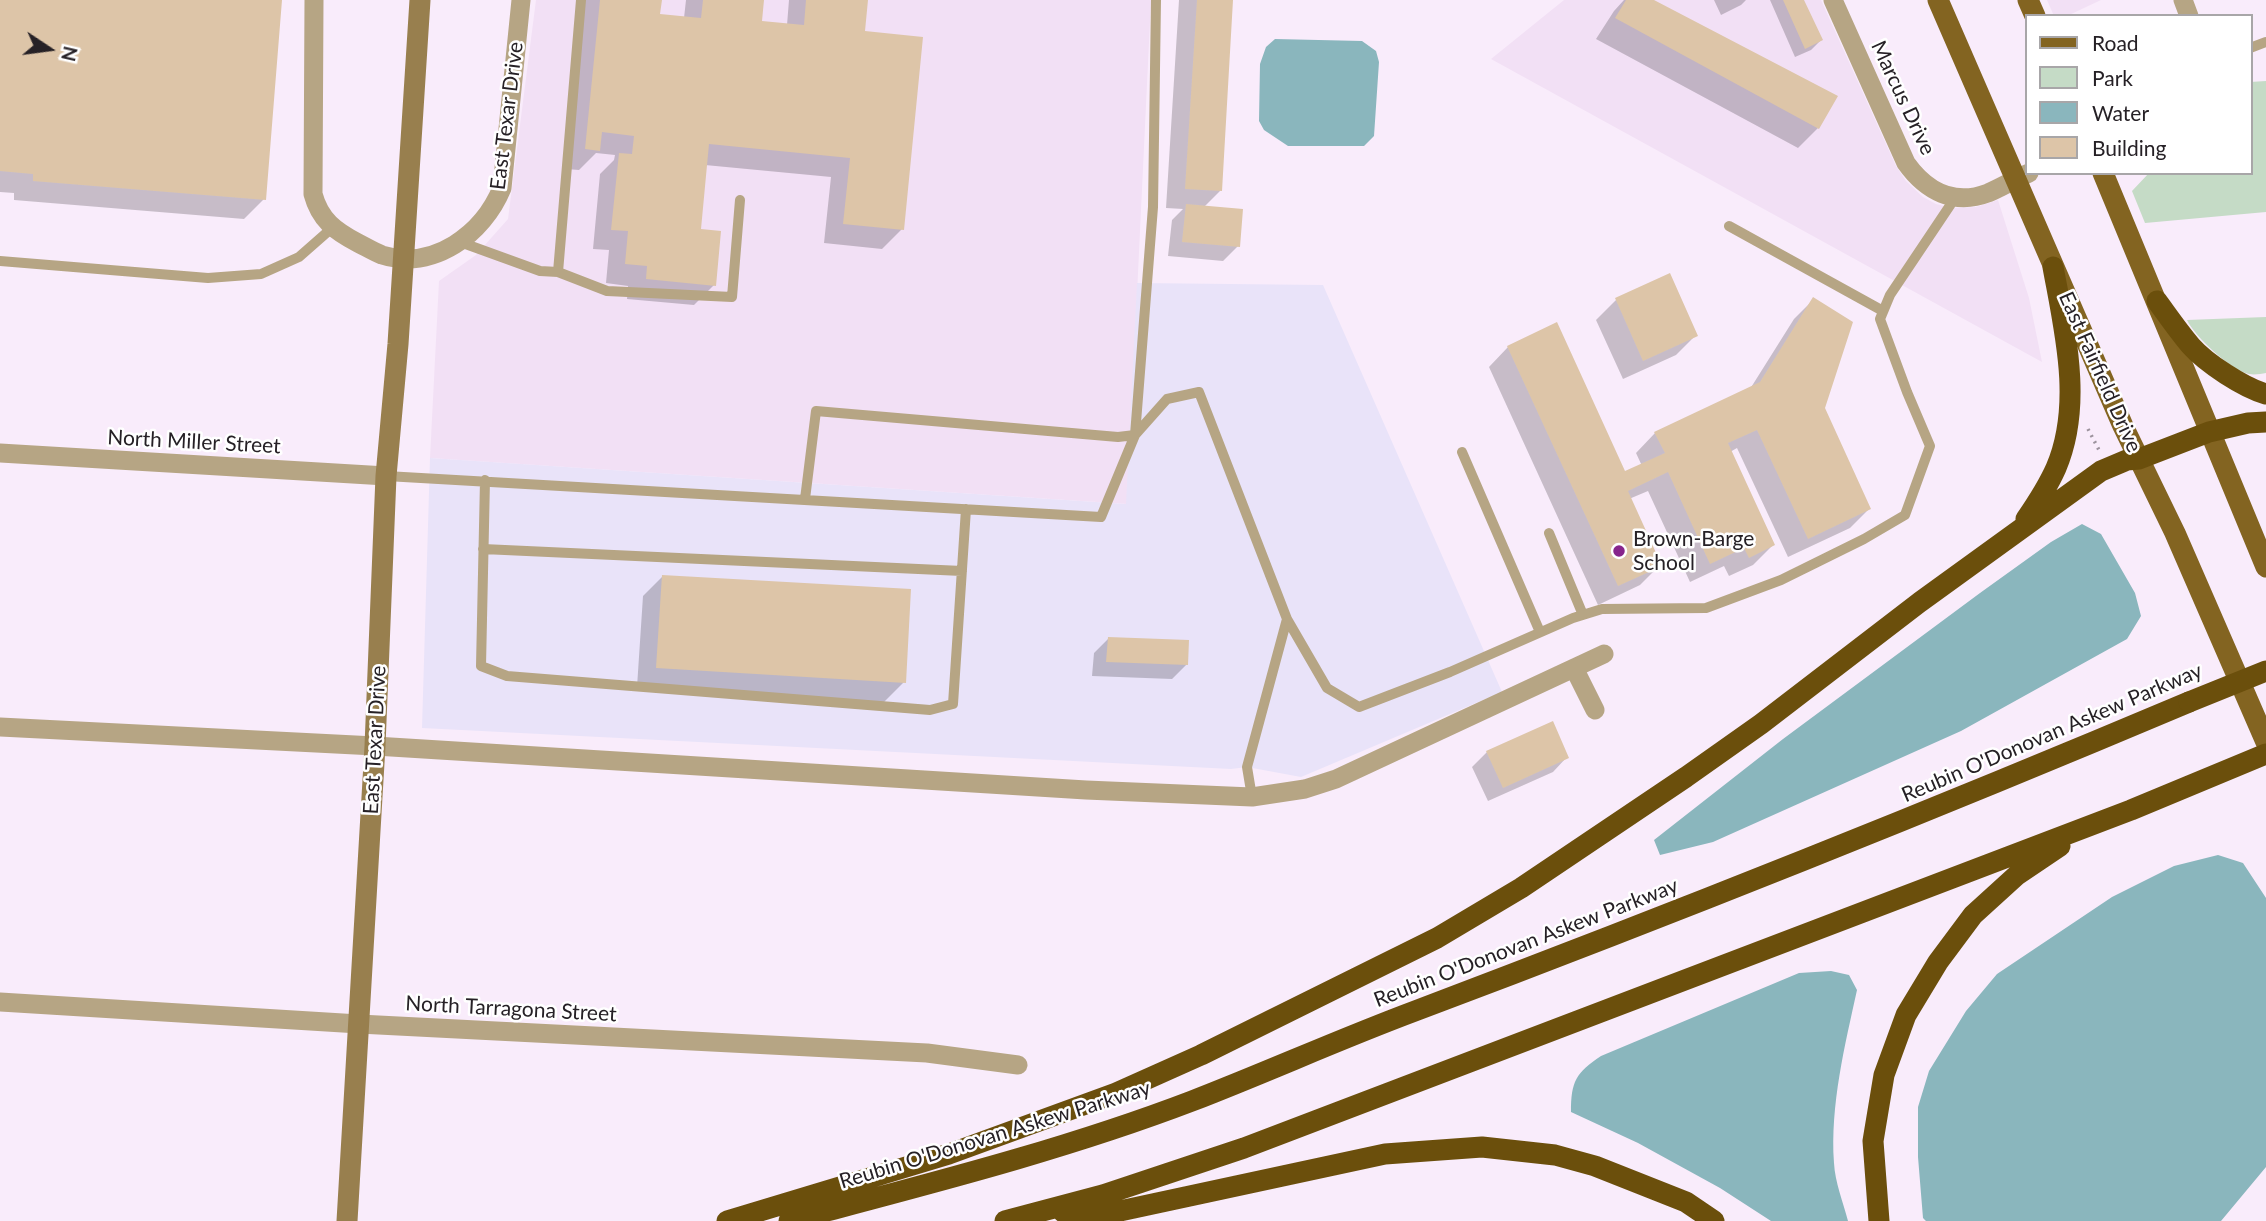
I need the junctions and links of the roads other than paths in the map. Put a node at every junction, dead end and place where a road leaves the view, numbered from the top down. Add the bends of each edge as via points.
1 (314, 0) edge
2 (420, 0) edge
3 (521, 0) edge
4 (581, 0) edge
5 (1156, 0) edge
6 (1833, 0) edge
7 (1938, 0) edge
8 (2105, 175) edge
9 (2023, 176) edge
10 (1955, 198) junction
11 (740, 200) dead end
12 (1729, 226) dead end
13 (332, 228) junction
14 (460, 242) junction
15 (403, 259) junction
16 (0, 261) edge
17 (2053, 267) junction
18 (558, 272) junction
19 (2157, 301) junction
20 (1883, 311) junction
21 (2266, 394) edge
22 (2266, 422) edge
23 (2209, 432) junction
24 (1135, 435) junction
25 (1462, 452) dead end
26 (0, 453) edge
27 (2139, 459) junction
28 (386, 476) junction
29 (485, 480) junction
30 (805, 499) junction
31 (966, 509) junction
32 (2020, 529) junction
33 (1549, 533) dead end
34 (483, 549) junction
35 (2266, 567) edge
36 (962, 570) junction
37 (1583, 615) junction
38 (1287, 619) junction
39 (1540, 632) junction
40 (1604, 654) dead end
41 (1574, 668) junction
42 (2266, 671) edge
43 (1595, 710) dead end
44 (0, 727) edge
45 (2266, 741) edge
46 (375, 746) junction
47 (2266, 754) edge
48 (1252, 797) junction
49 (2131, 810) junction
50 (0, 1002) edge
51 (359, 1024) junction
52 (1018, 1065) dead end
53 (1040, 1212) junction
54 (347, 1221) edge
55 (727, 1221) edge
56 (789, 1221) edge
57 (1005, 1221) edge
58 (1714, 1221) edge
59 (1879, 1221) edge

1 - 13 street via 313,194 317,209
2 - 15 main road, East Texar Drive
3 - 14 street, East Texar Drive via 502,188 486,215
4 - 18 lane
5 - 24 lane via 1153,208
6 - 10 street, Marcus Drive via 1906,163 1929,188
7 - 9 main road, East Fairfield Drive
8 - 19 main road
9 - 10 street via 1971,198
9 - 17 main road, East Fairfield Drive
10 - 20 lane
11 - 18 lane via 732,298 607,291
12 - 20 lane
13 - 15 street, East Texar Drive via 381,255
13 - 16 lane via 299,257 261,274 208,278
14 - 15 street, East Texar Drive via 442,252
14 - 18 lane via 540,271
15 - 28 main road, East Texar Drive
17 - 27 main road, East Fairfield Drive
17 - 32 highway via 2067,351 2068,423 2056,468
19 - 21 highway via 2193,348 2235,379
19 - 23 main road
20 - 37 lane via 1880,319 1930,446 1905,515 1781,580 1706,608 1602,609
22 - 23 highway
23 - 27 highway
23 - 35 main road
24 - 30 lane via 816,411
24 - 31 lane via 1101,517
24 - 38 lane via 1167,399 1199,392
25 - 39 lane
26 - 28 street, North Miller Street
27 - 32 highway via 2101,471
27 - 45 main road, East Fairfield Drive
28 - 29 lane
28 - 46 main road, East Texar Drive
29 - 30 lane
29 - 34 lane
30 - 31 lane
31 - 36 lane
32 - 55 highway via 1686,777 1521,888 1437,938 1116,1093 949,1154
33 - 37 lane
34 - 36 lane
34 - 36 lane via 481,666 507,676 930,710 953,704
37 - 39 lane
38 - 39 lane via 1327,688 1359,706
38 - 48 lane via 1247,767
40 - 41 street
41 - 43 street
41 - 48 street via 1336,779
42 - 56 highway, Reubin O'Donovan Askew Parkway, bridge via 1637,928 1356,1033 1190,1101 1038,1152
44 - 46 street
46 - 48 street
46 - 51 main road, East Texar Drive
47 - 49 highway
49 - 53 highway via 1244,1149
49 - 59 highway via 2062,844 2017,875 1973,915 1912,1004 1884,1075 1873,1141
50 - 51 street, North Tarragona Street
51 - 52 street, North Tarragona Street via 914,1053
51 - 54 main road, East Texar Drive
53 - 57 highway
53 - 58 highway via 1106,1214 1385,1154 1482,1147 1555,1155 1595,1166 1686,1202

